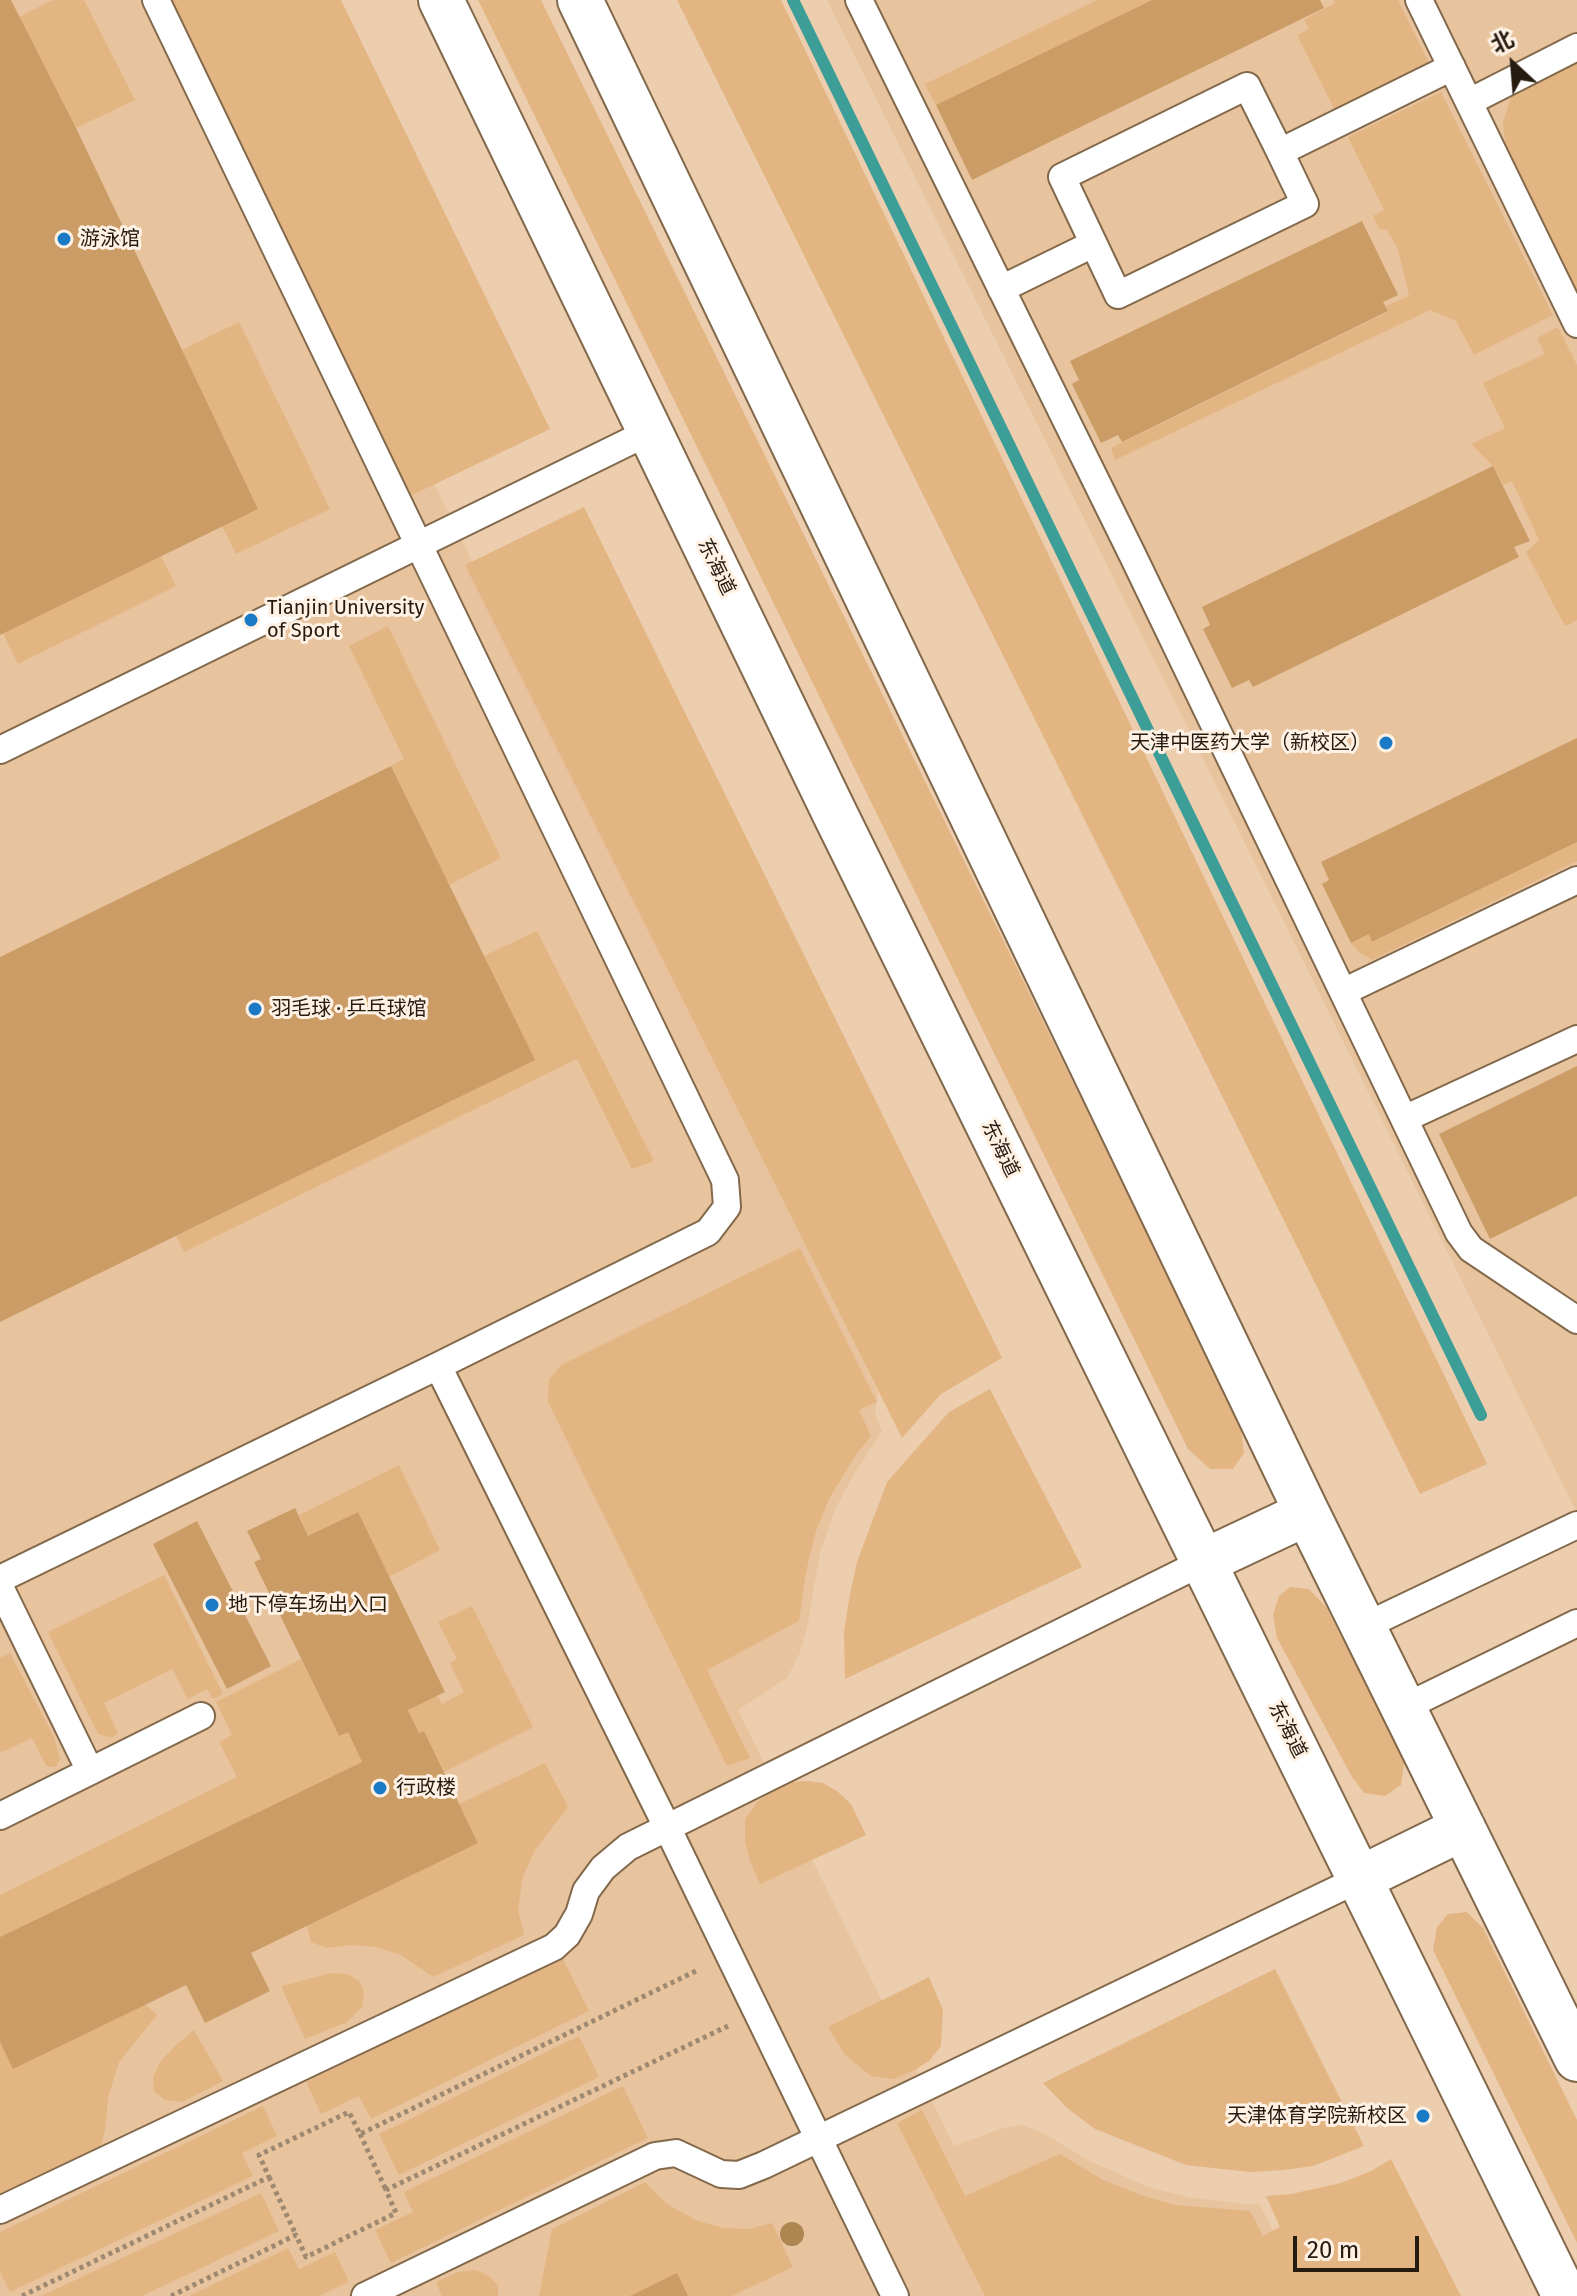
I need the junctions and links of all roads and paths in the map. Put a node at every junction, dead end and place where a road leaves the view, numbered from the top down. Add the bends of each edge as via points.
1 (156, 0) edge
2 (441, 0) edge
3 (580, 0) edge
4 (859, 0) edge
5 (1419, 0) edge
6 (1577, 47) edge
7 (1452, 67) junction
8 (1469, 102) junction
9 (1280, 152) junction
10 (1093, 244) junction
11 (1001, 289) junction
12 (1577, 324) edge
13 (651, 431) junction
14 (417, 545) junction
15 (0, 750) edge
16 (1577, 880) edge
17 (1343, 992) junction
18 (1577, 1039) edge
19 (1404, 1119) junction
20 (1577, 1320) edge
21 (438, 1366) junction
22 (1307, 1513) junction
23 (1577, 1525) edge
24 (1203, 1562) junction
25 (0, 1579) edge
26 (0, 1587) edge
27 (1577, 1623) edge
28 (1365, 1626) junction
29 (1405, 1707) junction
30 (201, 1716) dead end
31 (90, 1771) junction
32 (0, 1816) edge
33 (1463, 1828) junction
34 (668, 1829) junction
35 (1361, 1878) junction
36 (729, 1955) junction
37 (758, 2012) junction
38 (1577, 2059) edge
39 (360, 2134) junction
40 (819, 2138) junction
41 (269, 2177) junction
42 (386, 2190) junction
43 (0, 2210) edge
44 (296, 2235) junction
45 (22, 2296) edge
46 (171, 2296) edge
47 (365, 2296) edge
48 (895, 2296) edge
49 (1565, 2296) edge

1 - 14 lane
2 - 13 main road, 东海道
3 - 22 main road
4 - 11 lane
5 - 7 lane
6 - 8 lane
7 - 8 lane
7 - 9 lane
8 - 12 lane
9 - 10 lane via 1305,204 1118,295
9 - 10 lane via 1247,86 1062,177
10 - 11 lane
11 - 17 lane
13 - 14 lane
13 - 24 main road, 东海道
14 - 15 lane
14 - 21 lane via 725,1180 727,1207 708,1232
16 - 17 lane
17 - 19 lane
18 - 19 lane
19 - 20 lane via 1471,1249
21 - 25 lane
21 - 34 lane
22 - 24 main road
22 - 28 main road
23 - 28 lane
24 - 34 lane
24 - 35 main road, 东海道
26 - 31 lane
27 - 29 lane
28 - 29 main road
29 - 33 main road
30 - 31 lane
31 - 32 lane
33 - 35 main road
33 - 38 main road
34 - 36 lane
34 - 43 lane via 628,1847 603,1868 586,1891 567,1935 554,1947
35 - 40 lane
35 - 49 main road, 东海道
36 - 37 lane
36 - 39 path
37 - 40 lane
37 - 42 path
39 - 41 path via 349,2112 259,2155
39 - 42 path
40 - 47 lane via 739,2175 721,2174 676,2153 655,2156
40 - 48 lane
41 - 44 path
41 - 45 path
42 - 44 path via 396,2213 306,2257
44 - 46 path

